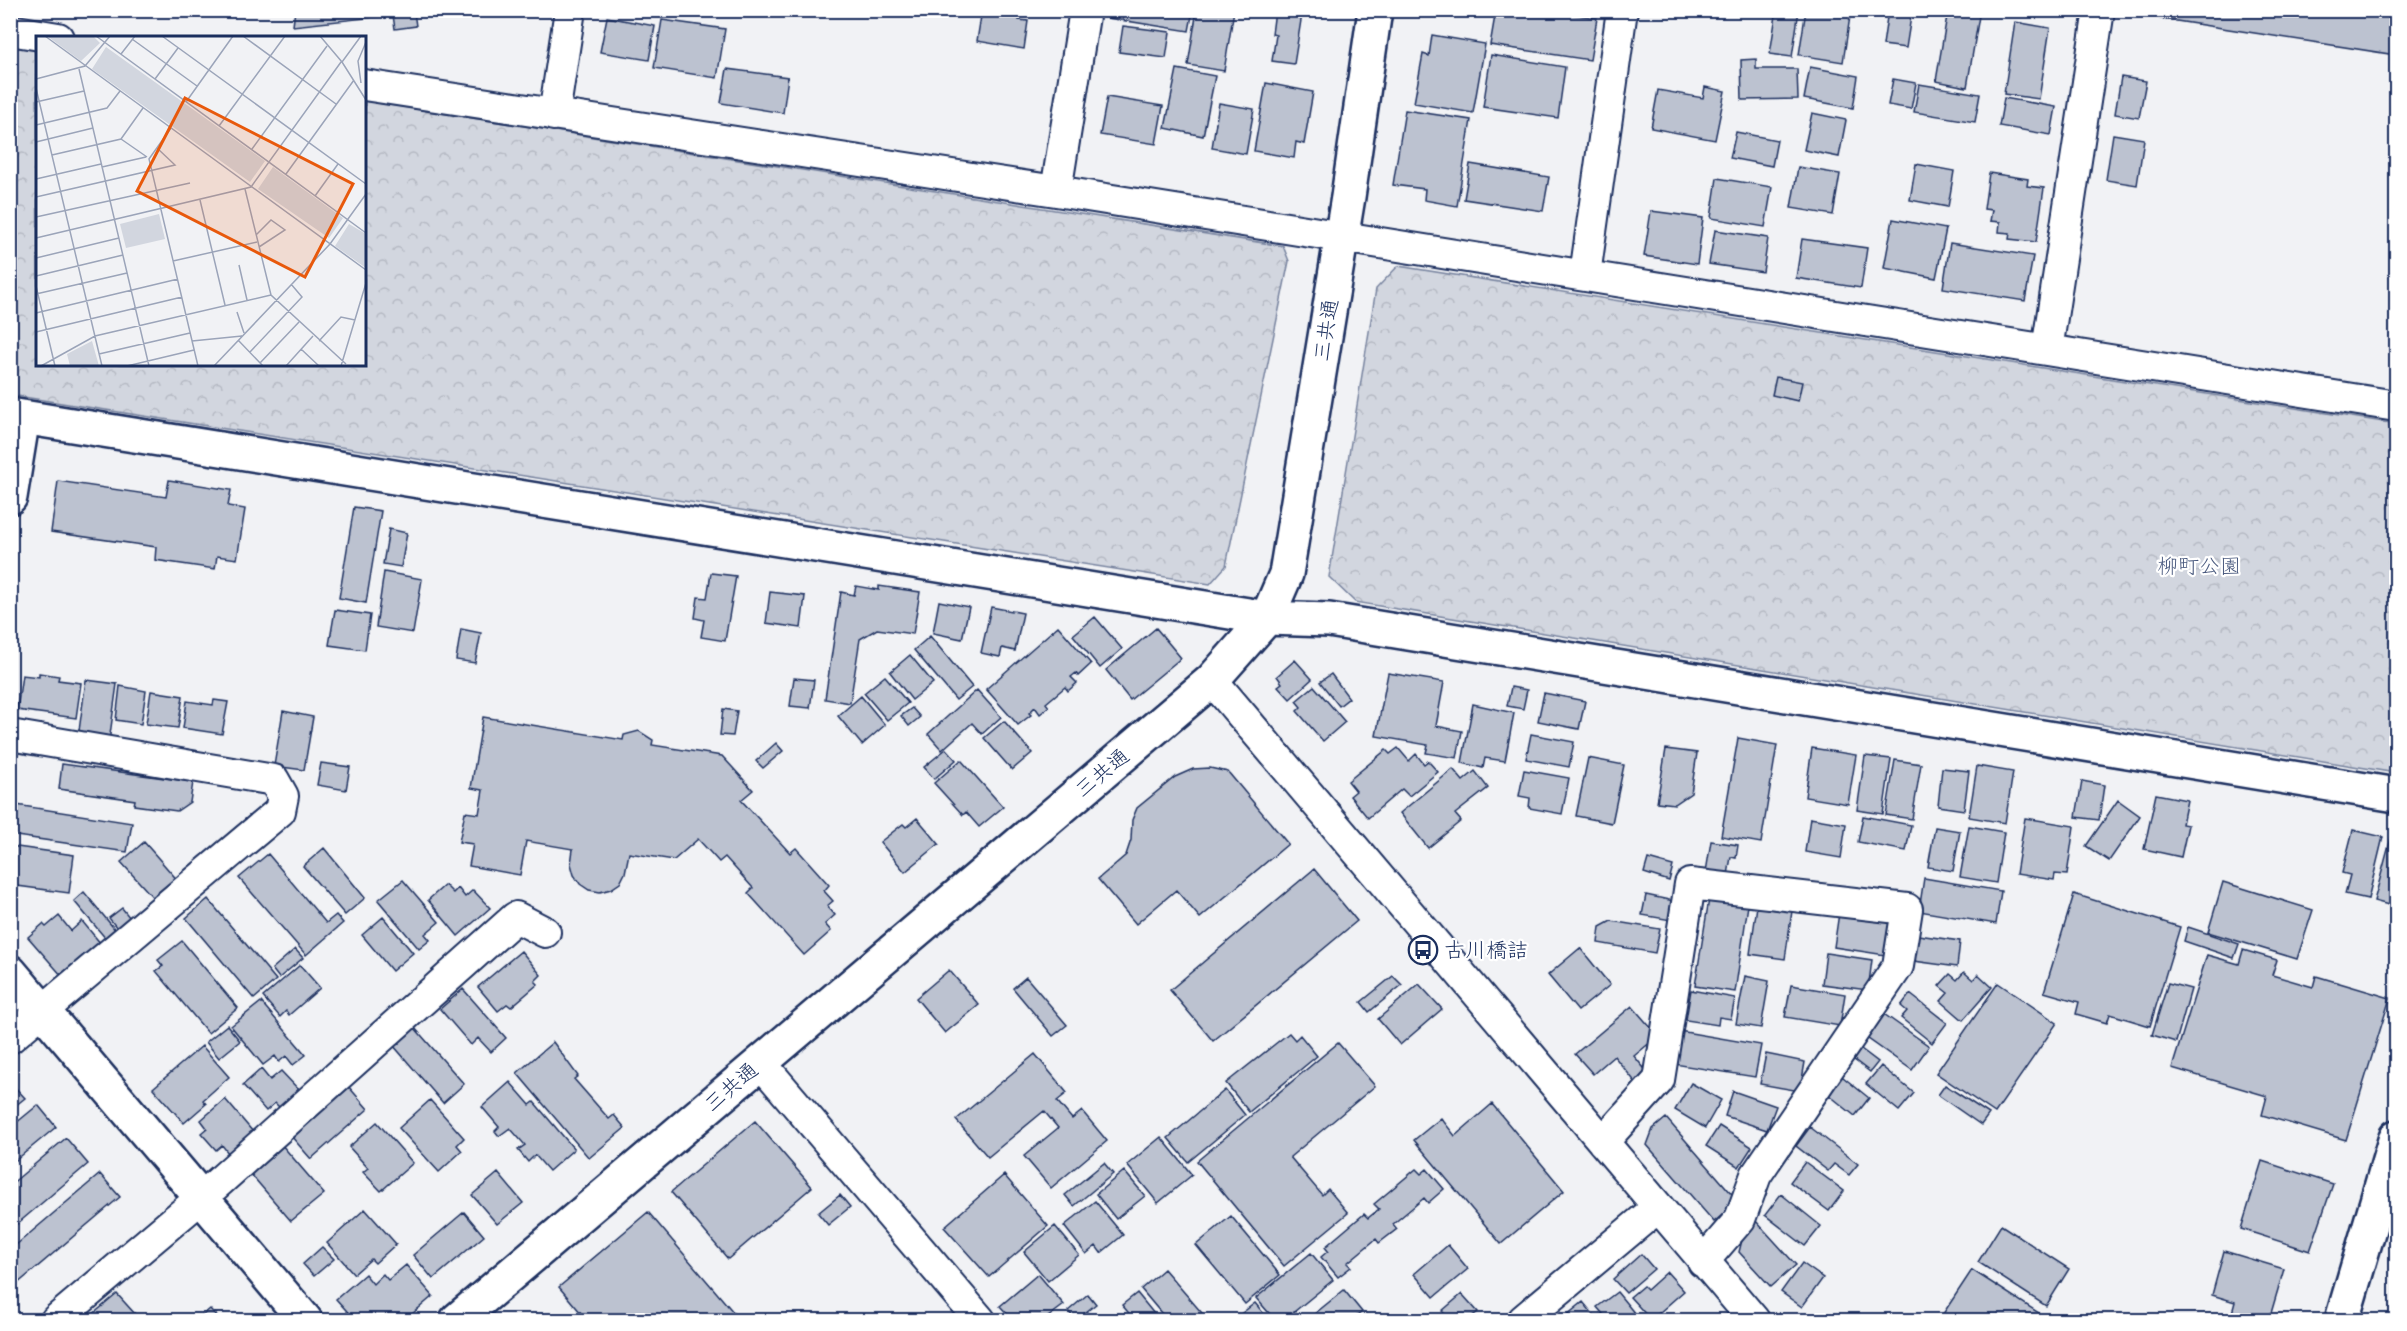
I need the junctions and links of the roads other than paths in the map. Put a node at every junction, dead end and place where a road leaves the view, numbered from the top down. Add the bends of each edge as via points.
1 (570, 10) edge
2 (1085, 10) edge
3 (1375, 10) edge
4 (1622, 10) edge
5 (2099, 10) edge
6 (366, 85) edge
7 (554, 115) junction
8 (1056, 191) junction
9 (1340, 238) junction
10 (1584, 275) junction
11 (2047, 350) junction
12 (2397, 406) edge
13 (17, 416) edge
14 (10, 497) edge
15 (1267, 618) junction
16 (1212, 680) junction
17 (10, 735) edge
18 (2397, 795) edge
19 (545, 932) dead end
20 (10, 972) edge
21 (42, 1012) junction
22 (10, 1038) edge
23 (760, 1062) junction
24 (2397, 1137) edge
25 (1603, 1142) junction
26 (201, 1198) junction
27 (1657, 1208) junction
28 (1703, 1262) junction
29 (56, 1320) edge
30 (305, 1320) edge
31 (458, 1320) edge
32 (981, 1320) edge
33 (1522, 1320) edge
34 (1754, 1320) edge
35 (2342, 1320) edge

1 - 7 street
2 - 8 street
3 - 9 street, 三共通
4 - 10 street
5 - 11 street
6 - 7 street
7 - 8 street
8 - 9 street
9 - 10 street
9 - 15 street, 三共通 via 1286,574
10 - 11 street
11 - 12 street
13 - 14 street
13 - 15 street
15 - 16 street, 三共通
15 - 18 street via 1329,620
16 - 23 street, 三共通
16 - 25 street
17 - 21 street via 274,780 283,796 280,811
19 - 26 street via 516,917
20 - 21 street
21 - 22 street
21 - 26 street
23 - 31 street, 三共通
23 - 32 street
24 - 35 street
25 - 27 street
25 - 28 street via 1659,1080 1690,884 1907,909 1898,966 1756,1175 1740,1219
26 - 29 street
26 - 30 street
27 - 28 street
27 - 33 street
28 - 34 street

